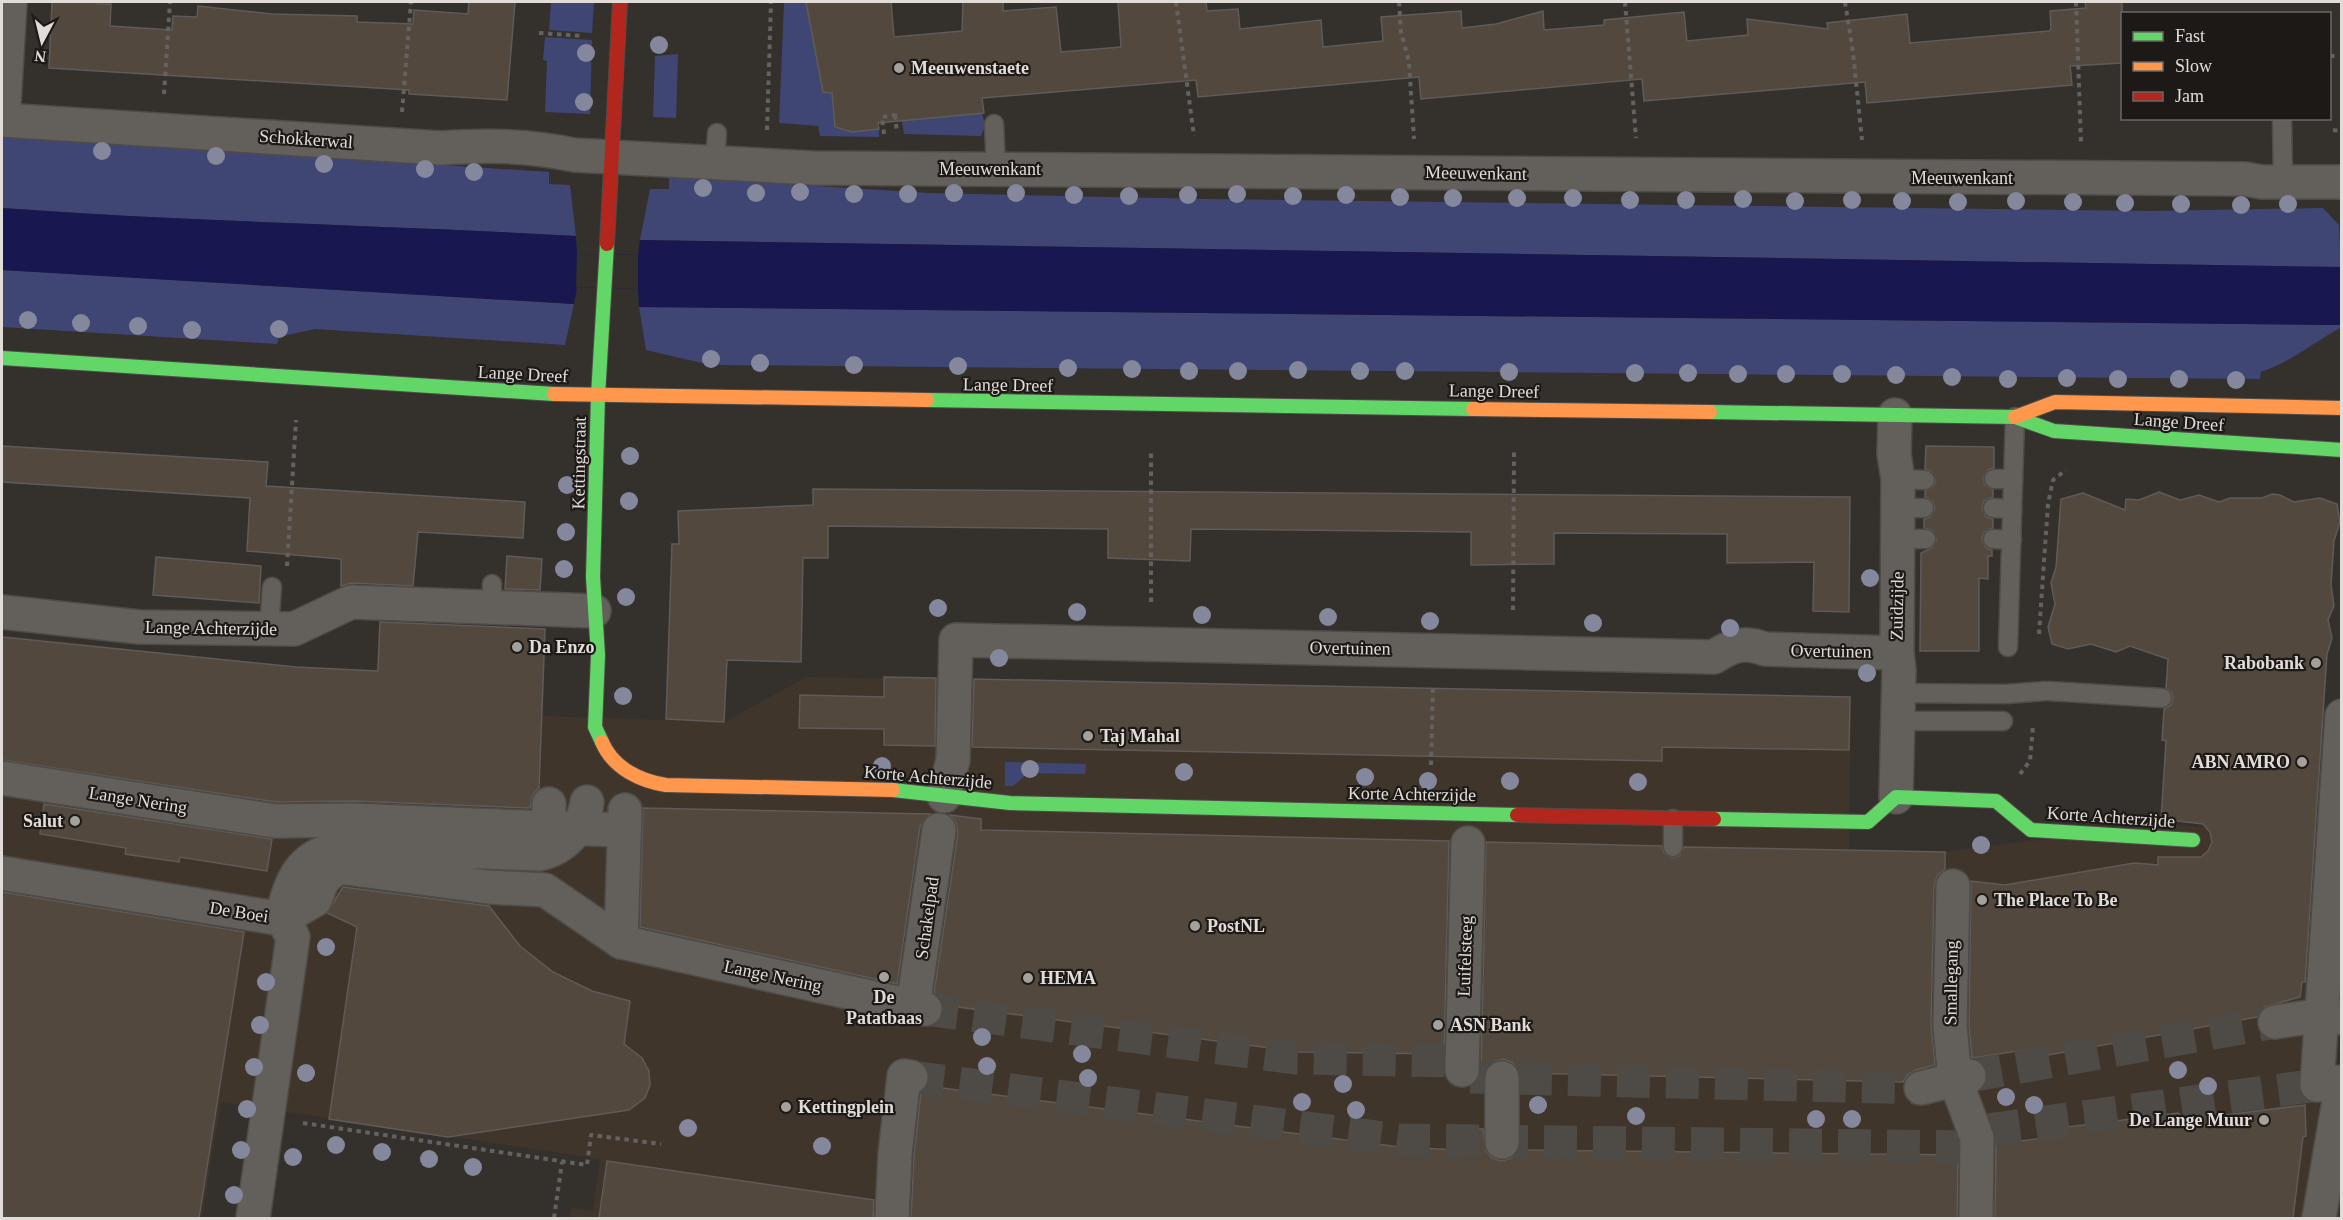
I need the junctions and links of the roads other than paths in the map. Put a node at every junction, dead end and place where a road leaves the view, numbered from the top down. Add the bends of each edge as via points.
1 (10, 2) edge
2 (620, 2) edge
3 (2, 120) edge
4 (2282, 120) edge
5 (994, 124) dead end
6 (610, 157) junction
7 (996, 168) junction
8 (2342, 182) edge
9 (2283, 183) junction
10 (2, 358) edge
11 (598, 396) junction
12 (2342, 408) edge
13 (1894, 415) junction
14 (2015, 417) junction
15 (2342, 450) edge
16 (1994, 479) dead end
17 (2013, 479) junction
18 (1993, 508) dead end
19 (2012, 509) junction
20 (1993, 539) dead end
21 (2012, 540) junction
22 (272, 587) dead end
23 (594, 611) junction
24 (2, 612) edge
25 (269, 629) junction
26 (2008, 646) dead end
27 (1897, 652) junction
28 (2162, 698) dead end
29 (1898, 707) junction
30 (2342, 716) edge
31 (2002, 720) dead end
32 (616, 763) joint
33 (2, 778) edge
34 (944, 796) junction
35 (1896, 797) junction
36 (1673, 819) junction
37 (563, 820) junction
38 (275, 821) junction
39 (939, 830) dead end
40 (2193, 840) dead end
41 (1468, 843) dead end
42 (1672, 847) dead end
43 (330, 860) junction
44 (2, 873) edge
45 (1953, 886) dead end
46 (545, 890) junction
47 (285, 905) junction
48 (621, 942) junction
49 (2333, 965) edge
50 (919, 1008) joint
51 (2332, 1016) edge
52 (2275, 1022) tunnel mouth
53 (1462, 1069) dead end
54 (908, 1077) dead end
55 (1962, 1077) junction
56 (1503, 1078) dead end
57 (2333, 1083) edge
58 (1921, 1088) tunnel mouth
59 (1502, 1142) dead end
60 (253, 1218) edge
61 (892, 1218) edge
62 (1976, 1218) edge
63 (2319, 1218) edge

1 - 3 street
2 - 6 main road, Kettingstraat
3 - 6 street, Schokkerwal via 440,148 512,145
4 - 9 lane
5 - 7 lane
6 - 7 street, Meeuwenkant via 716,148 813,168
6 - 11 main road, Kettingstraat
7 - 9 street, Meeuwenkant via 2245,179
8 - 9 street, Meeuwenkant
10 - 11 main road, Lange Dreef
11 - 13 main road, Lange Dreef
11 - 23 main road, Kettingstraat
12 - 14 main road, Lange Dreef via 2055,402
13 - 14 main road, Lange Dreef
13 - 27 street, Zuidzijde via 1894,454 1912,509
14 - 15 main road, Lange Dreef via 2054,431
14 - 17 lane
16 - 17 lane
17 - 19 lane
18 - 19 lane
19 - 21 lane
20 - 21 lane
21 - 26 lane
22 - 25 lane
23 - 25 street, Lange Achterzijde via 351,602 294,629
23 - 32 main road, Kettingstraat via 598,655 595,727 598,739
24 - 25 street, Lange Achterzijde via 139,627
27 - 29 street, Zuidzijde
27 - 34 street, Overtuinen via 1765,649 1735,644 1714,657 956,640 952,760
28 - 29 lane via 2043,691
29 - 31 lane
29 - 35 street, Zuidzijde
30 - 49 street
32 - 34 main road, Korte Achterzijde via 639,779 666,785 887,789
33 - 38 street, Lange Nering
34 - 36 main road, Korte Achterzijde via 1010,803
35 - 36 main road, Korte Achterzijde via 1868,822
35 - 40 main road, Korte Achterzijde via 1996,801 2031,830
36 - 42 lane
37 - 38 street, Lange Nering
37 - 43 street, Lange Nering via 526,855 351,847
37 - 46 street
37 - 48 street, Lange Nering via 625,819
38 - 43 street, Lange Nering
39 - 50 street, Schakelpad
41 - 53 street, Luifelsteeg
43 - 46 street, Lange Nering via 488,887
43 - 47 street via 315,900
44 - 47 street, De Boei
45 - 55 street, Smallegang via 1950,1026
46 - 48 street, Lange Nering
47 - 60 street, De Boei via 293,937
48 - 50 street, Lange Nering
49 - 51 street
51 - 52 street
51 - 57 street
54 - 61 street via 894,1163
55 - 58 street
55 - 62 street, Smallegang via 1977,1138
56 - 59 street
57 - 63 street

